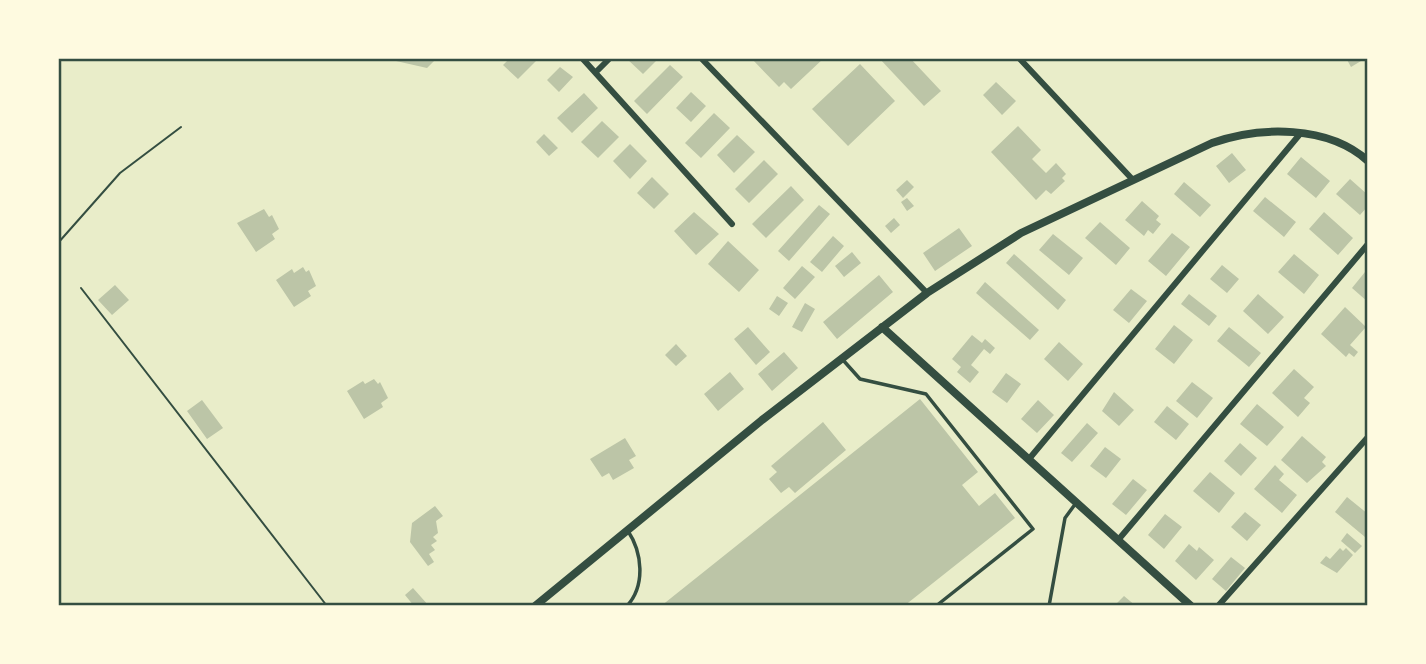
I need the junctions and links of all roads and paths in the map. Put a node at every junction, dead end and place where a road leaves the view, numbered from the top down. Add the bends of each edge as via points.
1 (582, 58) edge
2 (610, 58) edge
3 (701, 58) edge
4 (1019, 58) edge
5 (596, 72) junction
6 (181, 127) dead end
7 (1300, 134) junction
8 (1368, 161) edge
9 (1133, 180) junction
10 (732, 224) dead end
11 (58, 243) edge
12 (1368, 244) edge
13 (81, 288) dead end
14 (927, 293) junction
15 (882, 327) junction
16 (842, 358) junction
17 (1368, 438) edge
18 (1029, 458) junction
19 (1077, 502) junction
20 (628, 531) junction
21 (1119, 539) junction
22 (327, 606) edge
23 (535, 606) edge
24 (628, 606) edge
25 (936, 606) edge
26 (1049, 606) edge
27 (1191, 606) edge
28 (1218, 606) edge

1 - 5 street
2 - 5 street
3 - 14 street
4 - 9 street
5 - 10 street
6 - 11 path via 120,173
7 - 8 street via 1346,145
7 - 9 street via 1233,136
7 - 18 street
9 - 14 street via 1012,237
12 - 21 street
13 - 22 path
14 - 15 street
15 - 16 street
15 - 18 street
16 - 20 street
16 - 25 lane via 860,379 926,394 1033,529
17 - 28 street
18 - 19 street
19 - 21 street
19 - 26 lane via 1065,519
20 - 23 street
20 - 24 lane via 639,547 640,576
21 - 27 street

